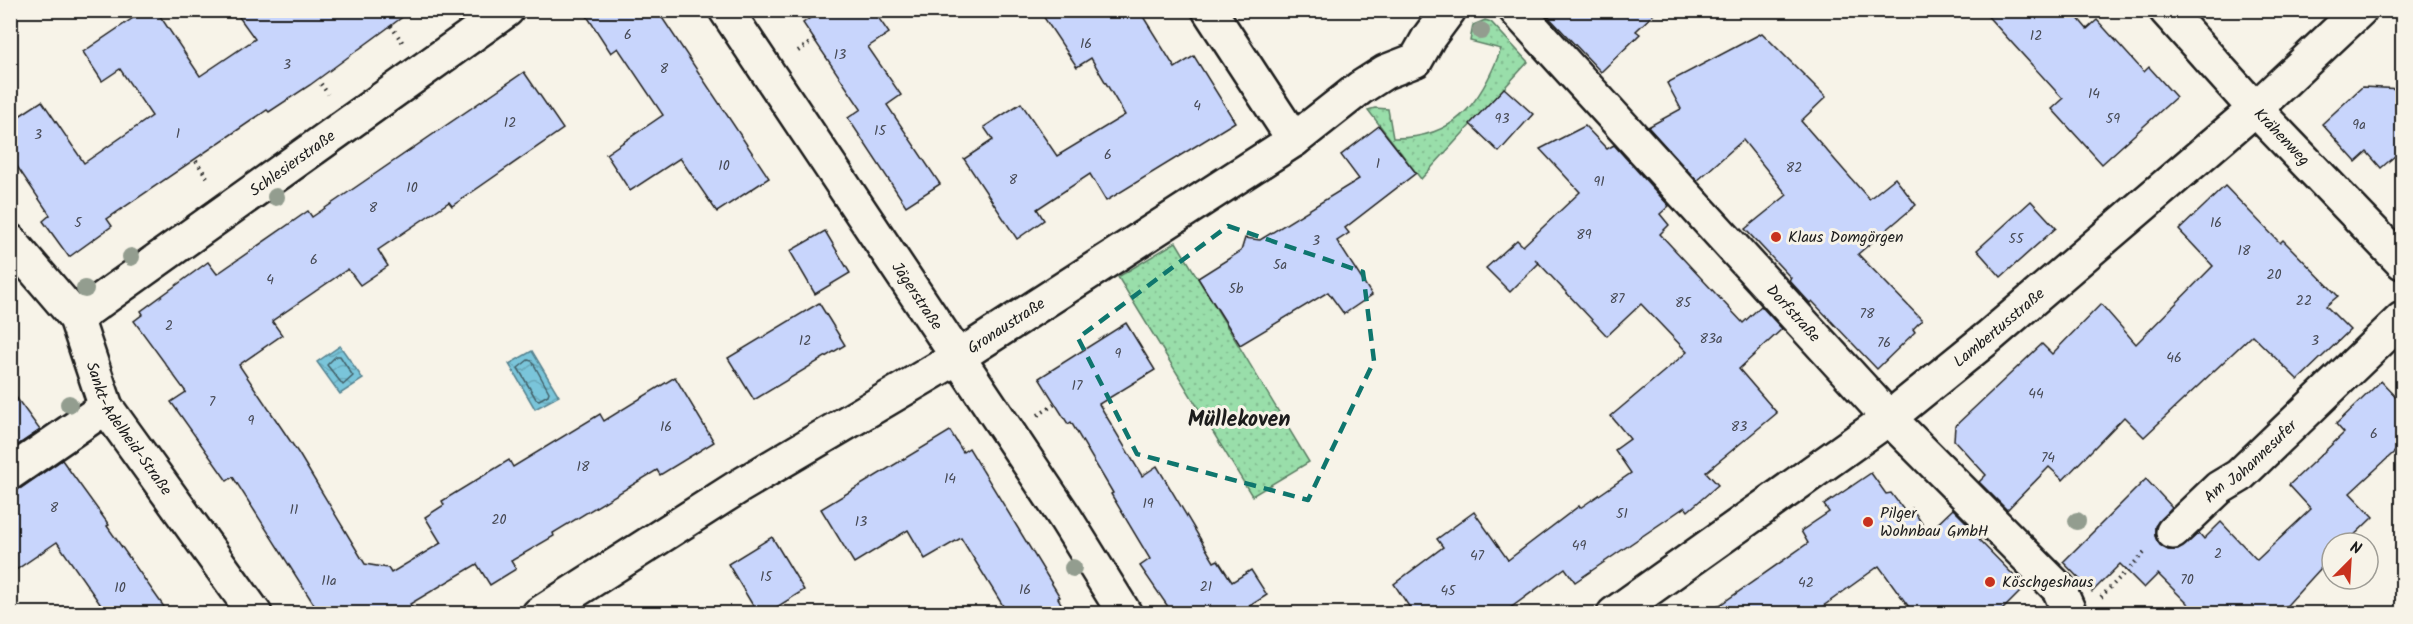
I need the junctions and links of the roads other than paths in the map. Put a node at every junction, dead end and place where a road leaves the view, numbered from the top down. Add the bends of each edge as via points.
1 (507, 10) edge
2 (726, 10) edge
3 (1209, 10) edge
4 (1449, 10) edge
5 (1516, 10) edge
6 (2166, 10) edge
7 (2360, 10) edge
8 (2254, 109) junction
9 (1294, 140) junction
10 (10, 241) edge
11 (2403, 262) edge
12 (76, 318) junction
13 (2403, 319) edge
14 (958, 357) junction
15 (106, 407) junction
16 (1889, 418) junction
17 (10, 473) edge
18 (2172, 532) road end
19 (2083, 608) edge
20 (255, 614) edge
21 (538, 614) edge
22 (1125, 614) edge
23 (1614, 614) edge

1 - 12 street, Schlesierstraße
2 - 14 street, Jägerstraße
3 - 9 street
4 - 9 street, Gronaustraße via 1416,60 1385,72 1360,88
5 - 16 street, Dorfstraße
6 - 8 street, Krähenweg
7 - 8 street, Lambertusstraße
8 - 11 street, Krähenweg
8 - 16 street, Lambertusstraße
9 - 14 street, Gronaustraße
10 - 12 street, Sankt-Adelheid-Straße
12 - 15 street, Sankt-Adelheid-Straße
13 - 18 street, Am Johannesufer via 2239,476 2219,488
14 - 21 street, Gronaustraße via 738,487
14 - 22 street, Jägerstraße
15 - 17 street
15 - 20 street, Sankt-Adelheid-Straße
16 - 19 street, Dorfstraße via 2059,589
16 - 23 street, Lambertusstraße

